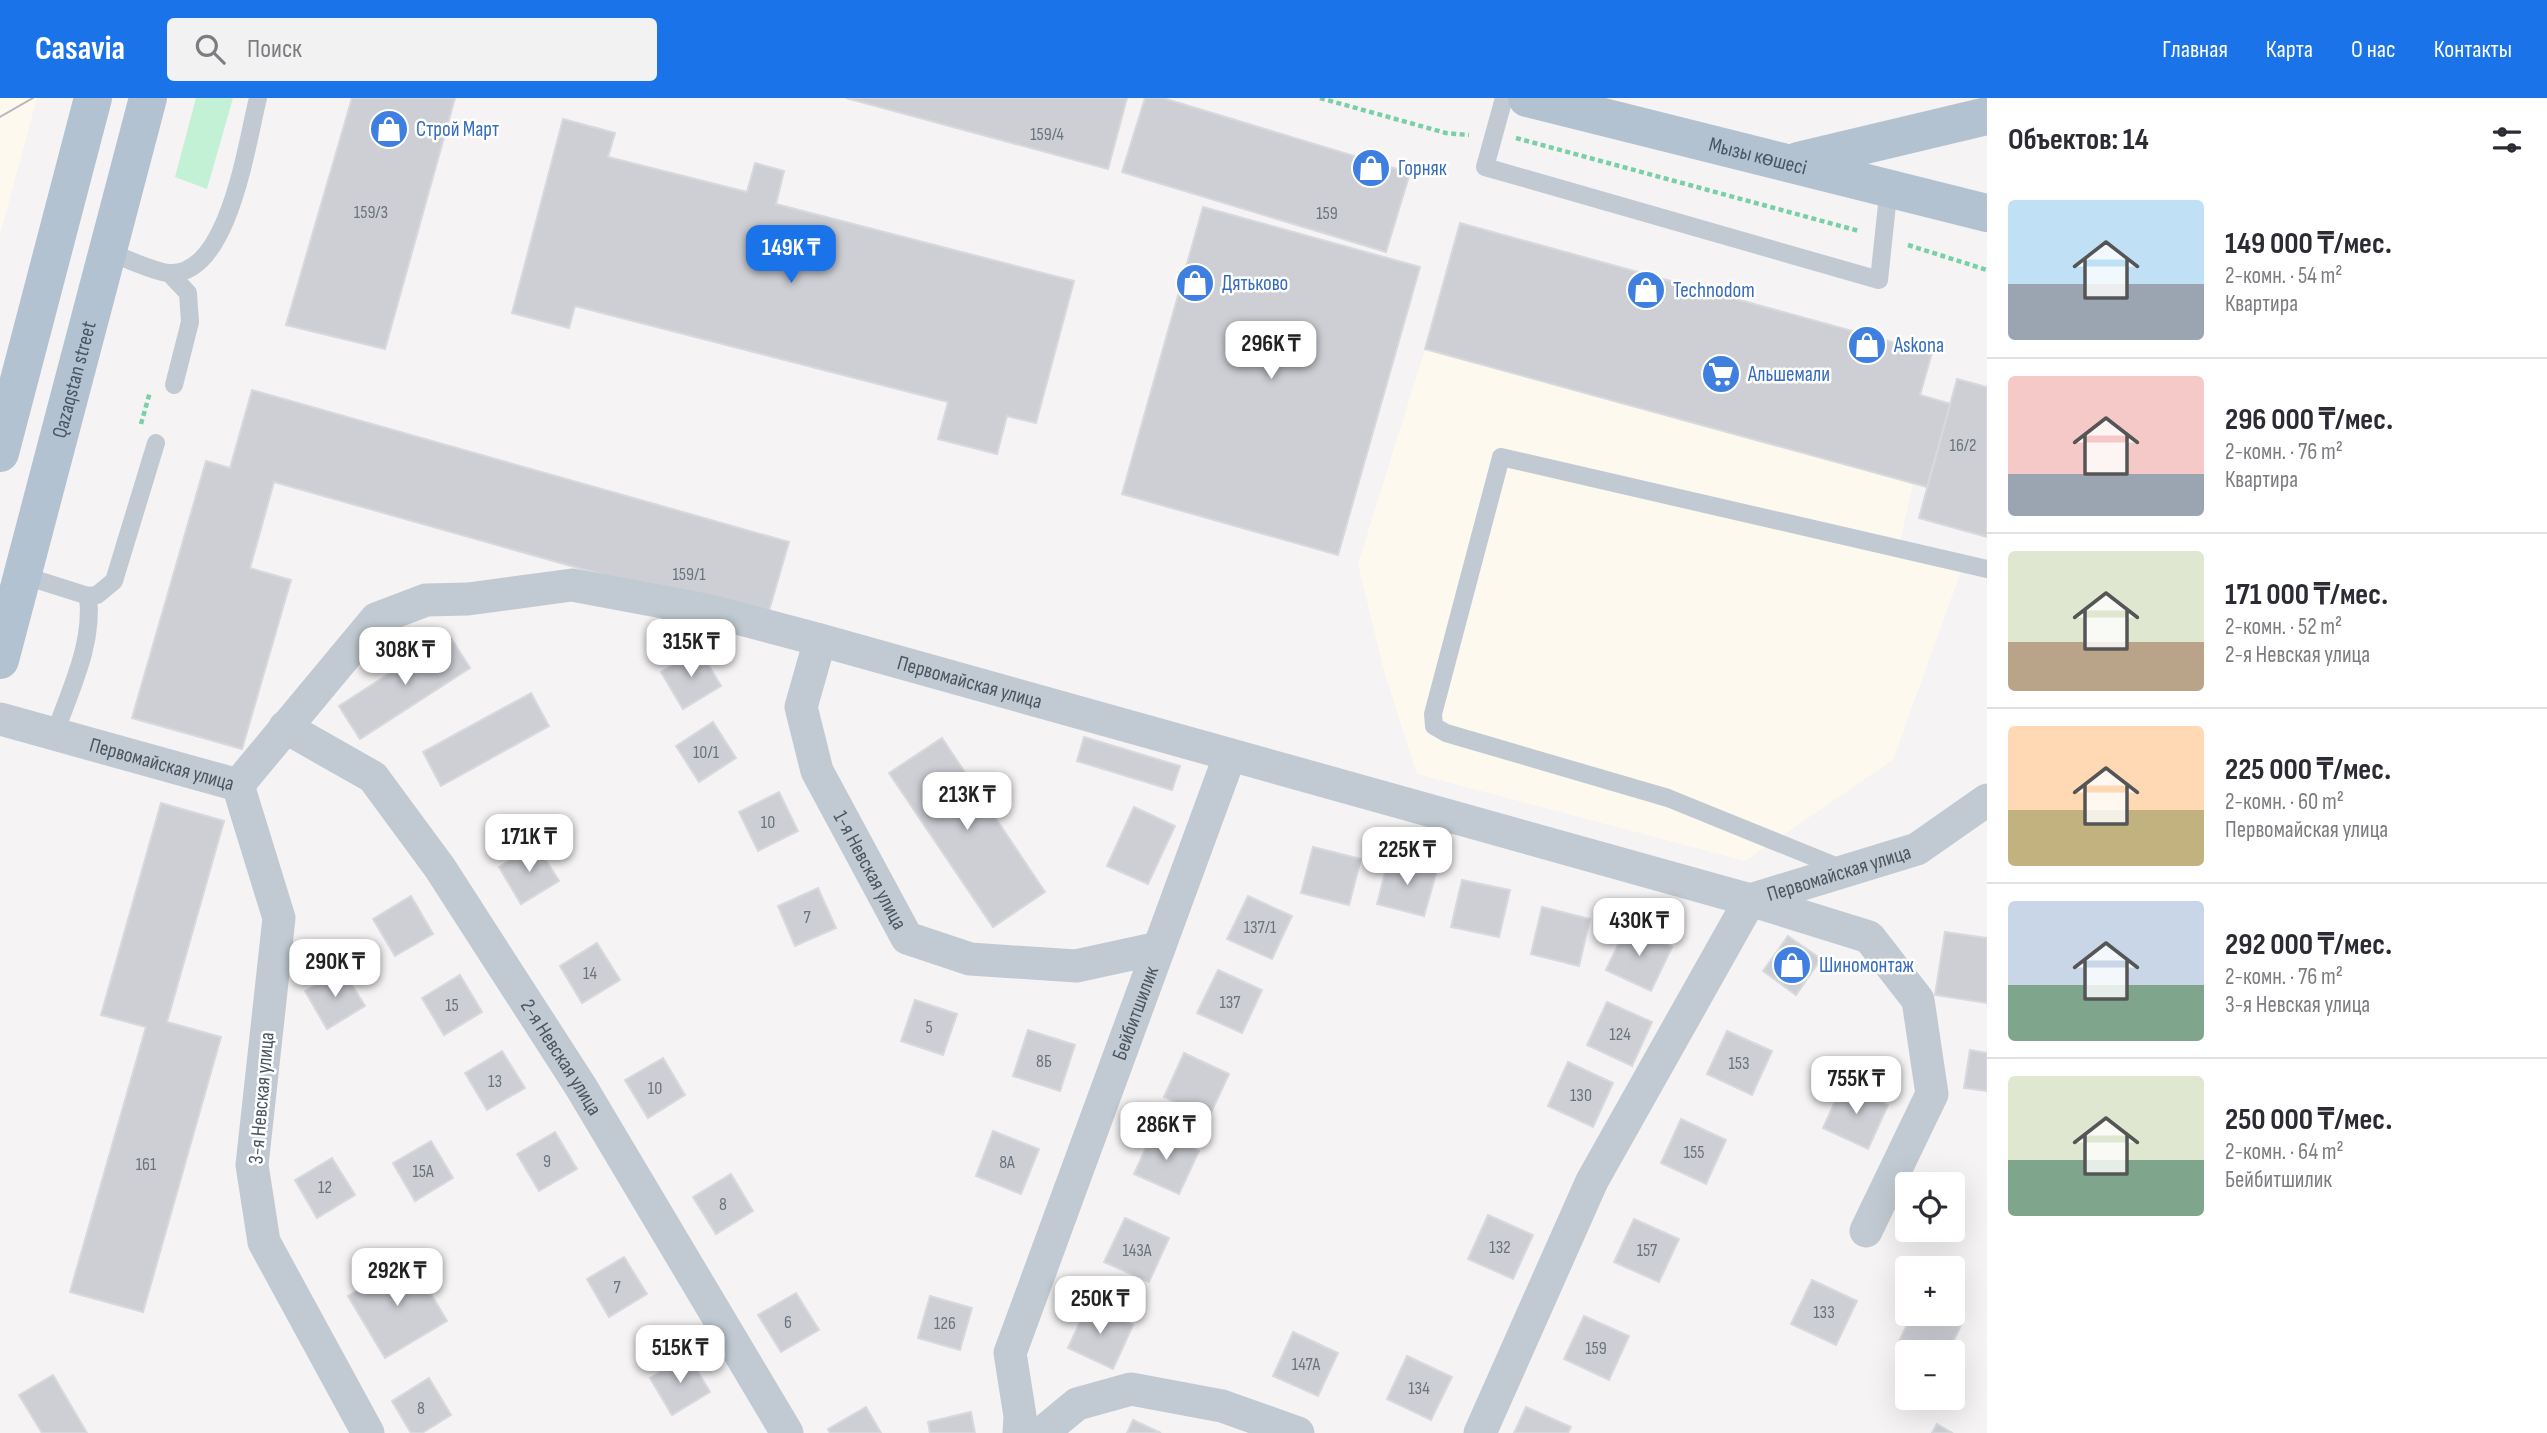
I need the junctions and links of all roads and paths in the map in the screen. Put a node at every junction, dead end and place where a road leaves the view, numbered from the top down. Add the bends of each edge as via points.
1 (93, 98) edge
2 (148, 98) edge
3 (258, 98) edge
4 (1320, 98) edge
5 (1504, 98) edge
6 (1527, 98) edge
7 (1987, 116) edge
8 (1493, 137) junction
9 (1791, 162) junction
10 (1889, 186) junction
11 (1987, 213) edge
12 (57, 236) junction
13 (1883, 238) junction
14 (108, 252) junction
15 (1987, 270) edge
16 (169, 273) junction
17 (174, 385) dead end
18 (156, 443) dead end
19 (0, 453) edge
20 (1987, 569) edge
21 (22, 575) junction
22 (88, 596) junction
23 (820, 640) junction
24 (0, 660) edge
25 (0, 719) edge
26 (285, 727) junction
27 (54, 736) junction
28 (1230, 755) junction
29 (238, 785) junction
30 (1987, 800) edge
31 (1848, 871) junction
32 (1750, 900) junction
33 (1159, 948) junction
34 (1866, 1231) dead end
35 (368, 1433) edge
36 (787, 1433) edge
37 (1019, 1433) edge
38 (1042, 1433) edge
39 (1298, 1433) edge
40 (1480, 1433) edge

1 - 12 main road
2 - 14 main road, Qazaqstan street
3 - 16 lane via 226,227 197,265
4 - 8 path via 1447,133
5 - 8 lane
6 - 9 main road, Мызы көшесі
7 - 9 main road
8 - 13 path via 1517,138
8 - 13 lane via 1485,167 1879,280
9 - 10 main road, Мызы көшесі
10 - 11 main road, Мызы көшесі
10 - 13 lane
12 - 14 main road
12 - 19 main road
13 - 15 path
14 - 16 lane
14 - 21 main road, Qazaqstan street
16 - 17 lane via 188,293 190,322
18 - 22 lane via 114,581 97,595
20 - 31 lane via 1501,457 1433,714 1434,726 1668,798
21 - 22 lane
21 - 24 main road, Qazaqstan street
22 - 27 lane via 91,620 84,653
23 - 26 street, Первомайская улица via 711,611 572,585 426,600 376,619
23 - 28 street, Первомайская улица
23 - 33 street, 1-я Невская улица via 801,707 817,771 907,938 970,959 1076,966
25 - 27 street, Первомайская улица
26 - 29 street, Первомайская улица
26 - 36 street, 2-я Невская улица via 373,777 440,868 581,1087
27 - 29 street, Первомайская улица
28 - 32 street, Первомайская улица
28 - 33 street, Бейбитшилик
29 - 35 street, 3-я Невская улица via 279,918 252,1165 264,1241
30 - 31 street, Первомайская улица via 1917,849
31 - 32 street, Первомайская улица
32 - 34 street via 1869,937 1918,1000 1932,1094
32 - 40 street via 1592,1181
33 - 37 street, Бейбитшилик via 1010,1353
38 - 39 street via 1077,1404 1131,1390 1222,1406

